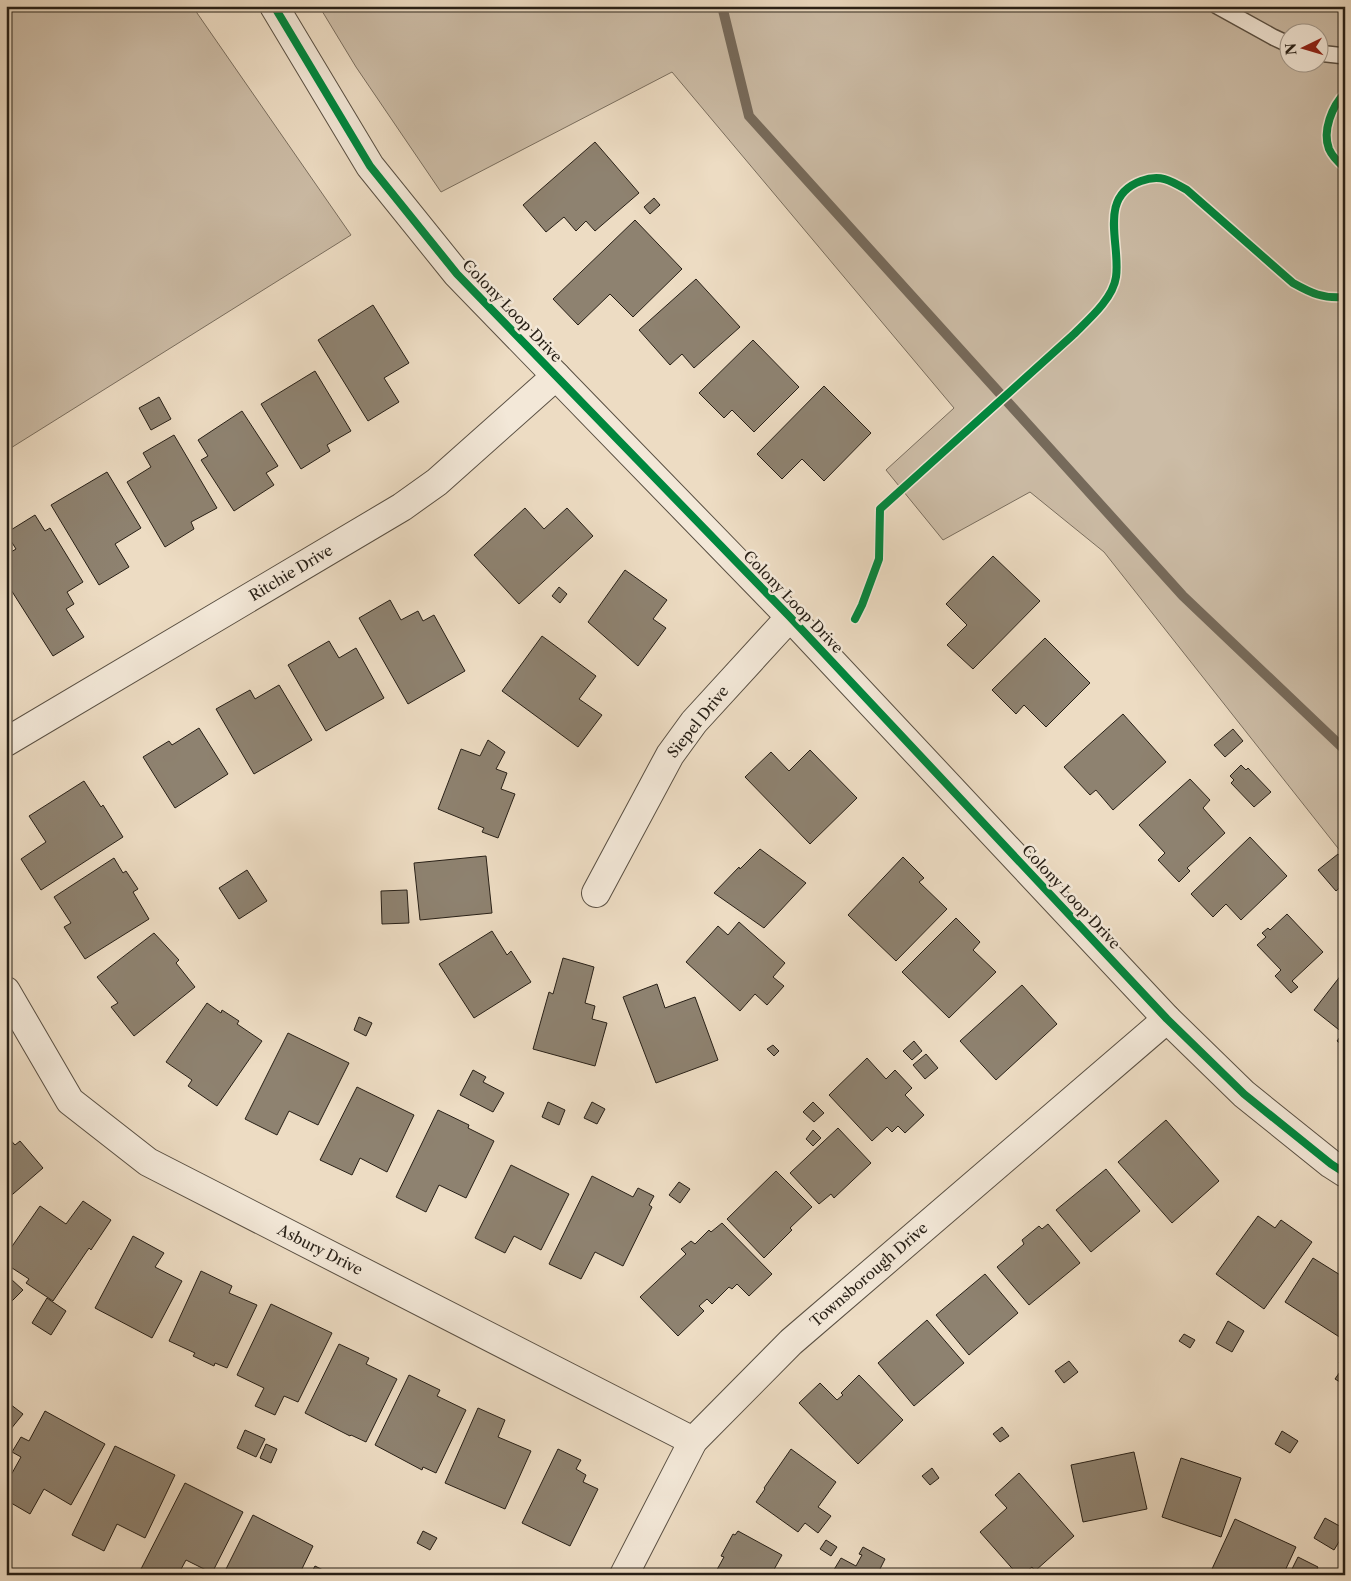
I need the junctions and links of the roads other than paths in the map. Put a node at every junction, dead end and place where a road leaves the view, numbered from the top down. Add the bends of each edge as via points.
1 (274, 6) edge
2 (1217, 6) edge
3 (1278, 39) edge
4 (1328, 55) edge
5 (1345, 56) edge
6 (556, 376) junction
7 (790, 618) junction
8 (6, 742) edge
9 (596, 893) dead end
10 (6, 991) edge
11 (1167, 1019) junction
12 (1345, 1173) edge
13 (693, 1441) junction
14 (624, 1575) edge

1 - 6 street, Colony Loop Drive via 370,166 457,274
2 - 3 lane
4 - 5 lane
6 - 7 street, Colony Loop Drive
6 - 8 street, Ritchie Drive via 437,482 402,507
7 - 9 street, Siepel Drive via 694,722 670,755
7 - 11 street, Colony Loop Drive
10 - 13 street, Asbury Drive via 70,1101 148,1162
11 - 12 street, Colony Loop Drive via 1244,1094
11 - 13 street, Townsborough Drive via 791,1342
13 - 14 street, Townsborough Drive

